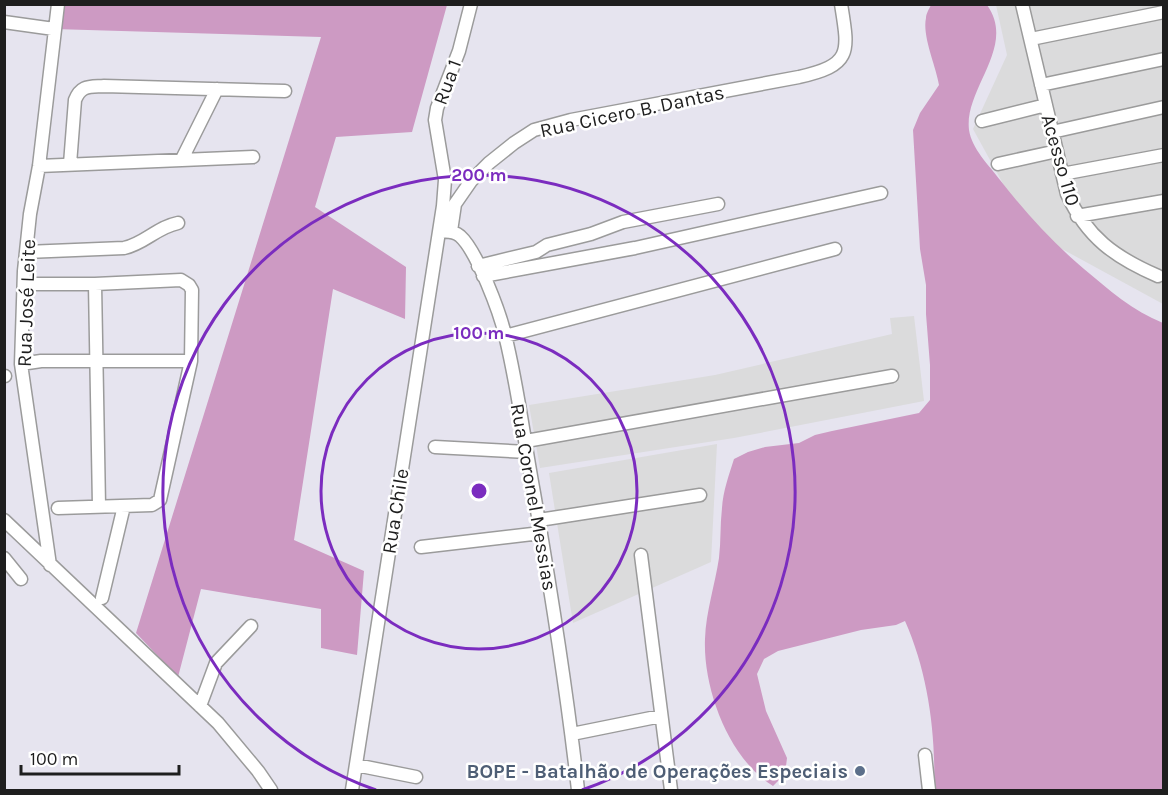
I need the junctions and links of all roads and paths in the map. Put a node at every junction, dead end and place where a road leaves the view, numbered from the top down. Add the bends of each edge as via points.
1 (58, 4) edge
2 (471, 4) edge
3 (841, 4) edge
4 (1022, 4) edge
5 (1164, 12) edge
6 (4, 22) edge
7 (54, 29) junction
8 (1031, 39) junction
9 (1164, 59) edge
10 (1041, 85) junction
11 (217, 89) junction
12 (285, 91) dead end
13 (1046, 105) junction
14 (1164, 106) edge
15 (982, 121) dead end
16 (1052, 132) junction
17 (1057, 152) junction
18 (1164, 155) edge
19 (253, 157) dead end
20 (182, 159) junction
21 (69, 164) junction
22 (998, 164) dead end
23 (39, 166) junction
24 (1062, 174) junction
25 (881, 193) dead end
26 (1164, 201) edge
27 (718, 204) dead end
28 (1077, 216) junction
29 (178, 223) dead end
30 (445, 231) junction
31 (835, 249) dead end
32 (26, 252) junction
33 (480, 271) junction
34 (1158, 276) dead end
35 (33, 284) dead end
36 (95, 284) junction
37 (505, 336) junction
38 (96, 360) junction
39 (191, 361) junction
40 (21, 364) junction
41 (892, 376) dead end
42 (435, 447) dead end
43 (527, 447) junction
44 (699, 495) dead end
45 (99, 506) junction
46 (124, 506) junction
47 (58, 508) dead end
48 (4, 520) edge
49 (540, 527) junction
50 (421, 547) dead end
51 (641, 555) dead end
52 (4, 558) edge
53 (50, 565) junction
54 (21, 579) dead end
55 (102, 598) dead end
56 (251, 626) dead end
57 (200, 706) junction
58 (661, 716) junction
59 (572, 734) junction
60 (925, 755) dead end
61 (356, 765) junction
62 (416, 777) dead end
63 (271, 790) edge
64 (352, 790) edge
65 (578, 790) edge
66 (671, 790) edge
67 (929, 790) edge

1 - 7 street, Rua José Leite
2 - 30 street, Rua 1 via 435,120 446,180
3 - 30 street, Rua Cicero B. Dantas via 848,42 835,65 819,73 534,130 514,142 471,181 455,204
4 - 8 street, Acesso 110
5 - 8 street
6 - 7 street
7 - 23 street, Rua José Leite
8 - 10 street, Acesso 110
9 - 10 street
10 - 13 street, Acesso 110
11 - 12 street
11 - 20 street
11 - 21 street via 104,86 79,91
13 - 15 street
13 - 16 street, Acesso 110
14 - 16 street
16 - 17 street, Acesso 110
17 - 22 street
17 - 24 street, Acesso 110
18 - 24 street
19 - 20 street
20 - 21 street
21 - 23 street
23 - 32 street, Rua José Leite
24 - 28 street, Acesso 110
25 - 33 street via 635,248
26 - 28 street
27 - 33 street via 623,222
28 - 34 street, Acesso 110 via 1111,249
29 - 32 street via 124,248
30 - 33 street, Rua Coronel Messias via 459,236 468,246
30 - 61 street, Rua Chile
31 - 37 street
32 - 40 street, Rua José Leite
33 - 37 street, Rua Coronel Messias
35 - 36 street
36 - 38 street
36 - 39 street via 181,280 189,285
37 - 43 street, Rua Coronel Messias
38 - 39 street
38 - 40 street
38 - 45 street
39 - 46 street via 160,500 152,505
40 - 53 street, Rua José Leite
41 - 43 street
42 - 43 street
43 - 49 street, Rua Coronel Messias
44 - 49 street
45 - 46 street
45 - 47 street
46 - 55 street
48 - 53 street
49 - 50 street
49 - 59 street, Rua Coronel Messias
51 - 58 street
52 - 54 street
53 - 57 street
56 - 57 street via 216,663
57 - 63 street
58 - 59 street
58 - 66 street
59 - 65 street, Rua Coronel Messias
60 - 67 street
61 - 62 street
61 - 64 street, Rua Chile

